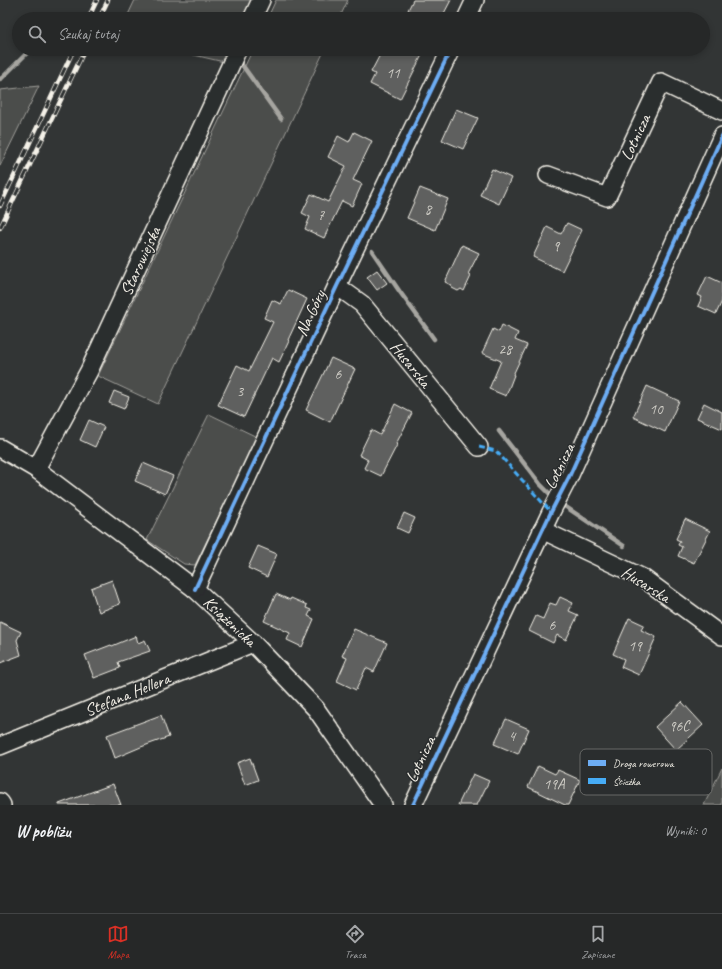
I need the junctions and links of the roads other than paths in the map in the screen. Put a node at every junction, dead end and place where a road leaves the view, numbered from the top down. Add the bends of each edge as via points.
1 (261, 0) edge
2 (475, 0) edge
3 (255, 12) edge
4 (469, 12) edge
5 (235, 56) edge
6 (448, 56) edge
7 (722, 111) edge
8 (722, 136) edge
9 (548, 175) dead end
10 (337, 286) junction
11 (479, 447) dead end
12 (0, 448) edge
13 (36, 469) junction
14 (542, 530) junction
15 (195, 589) junction
16 (722, 636) edge
17 (253, 642) junction
18 (0, 746) edge
19 (0, 802) edge
20 (2, 805) edge
21 (383, 805) edge
22 (413, 805) edge

1 - 3 street
2 - 4 street
5 - 13 street, Starowiejska via 89,371
6 - 10 street, Na Góry
7 - 9 street, Lotnicza via 661,82 607,197
8 - 14 street, Lotnicza via 569,477
10 - 11 street, Husarska via 362,304
10 - 15 street, Na Góry
12 - 13 street, Książenicka
13 - 15 street, Książenicka
14 - 16 street, Husarska via 643,578
14 - 22 street, Lotnicza
15 - 17 street, Książenicka
17 - 18 street, Stefana Hellera
17 - 21 street, Książenicka via 316,709
19 - 20 street

